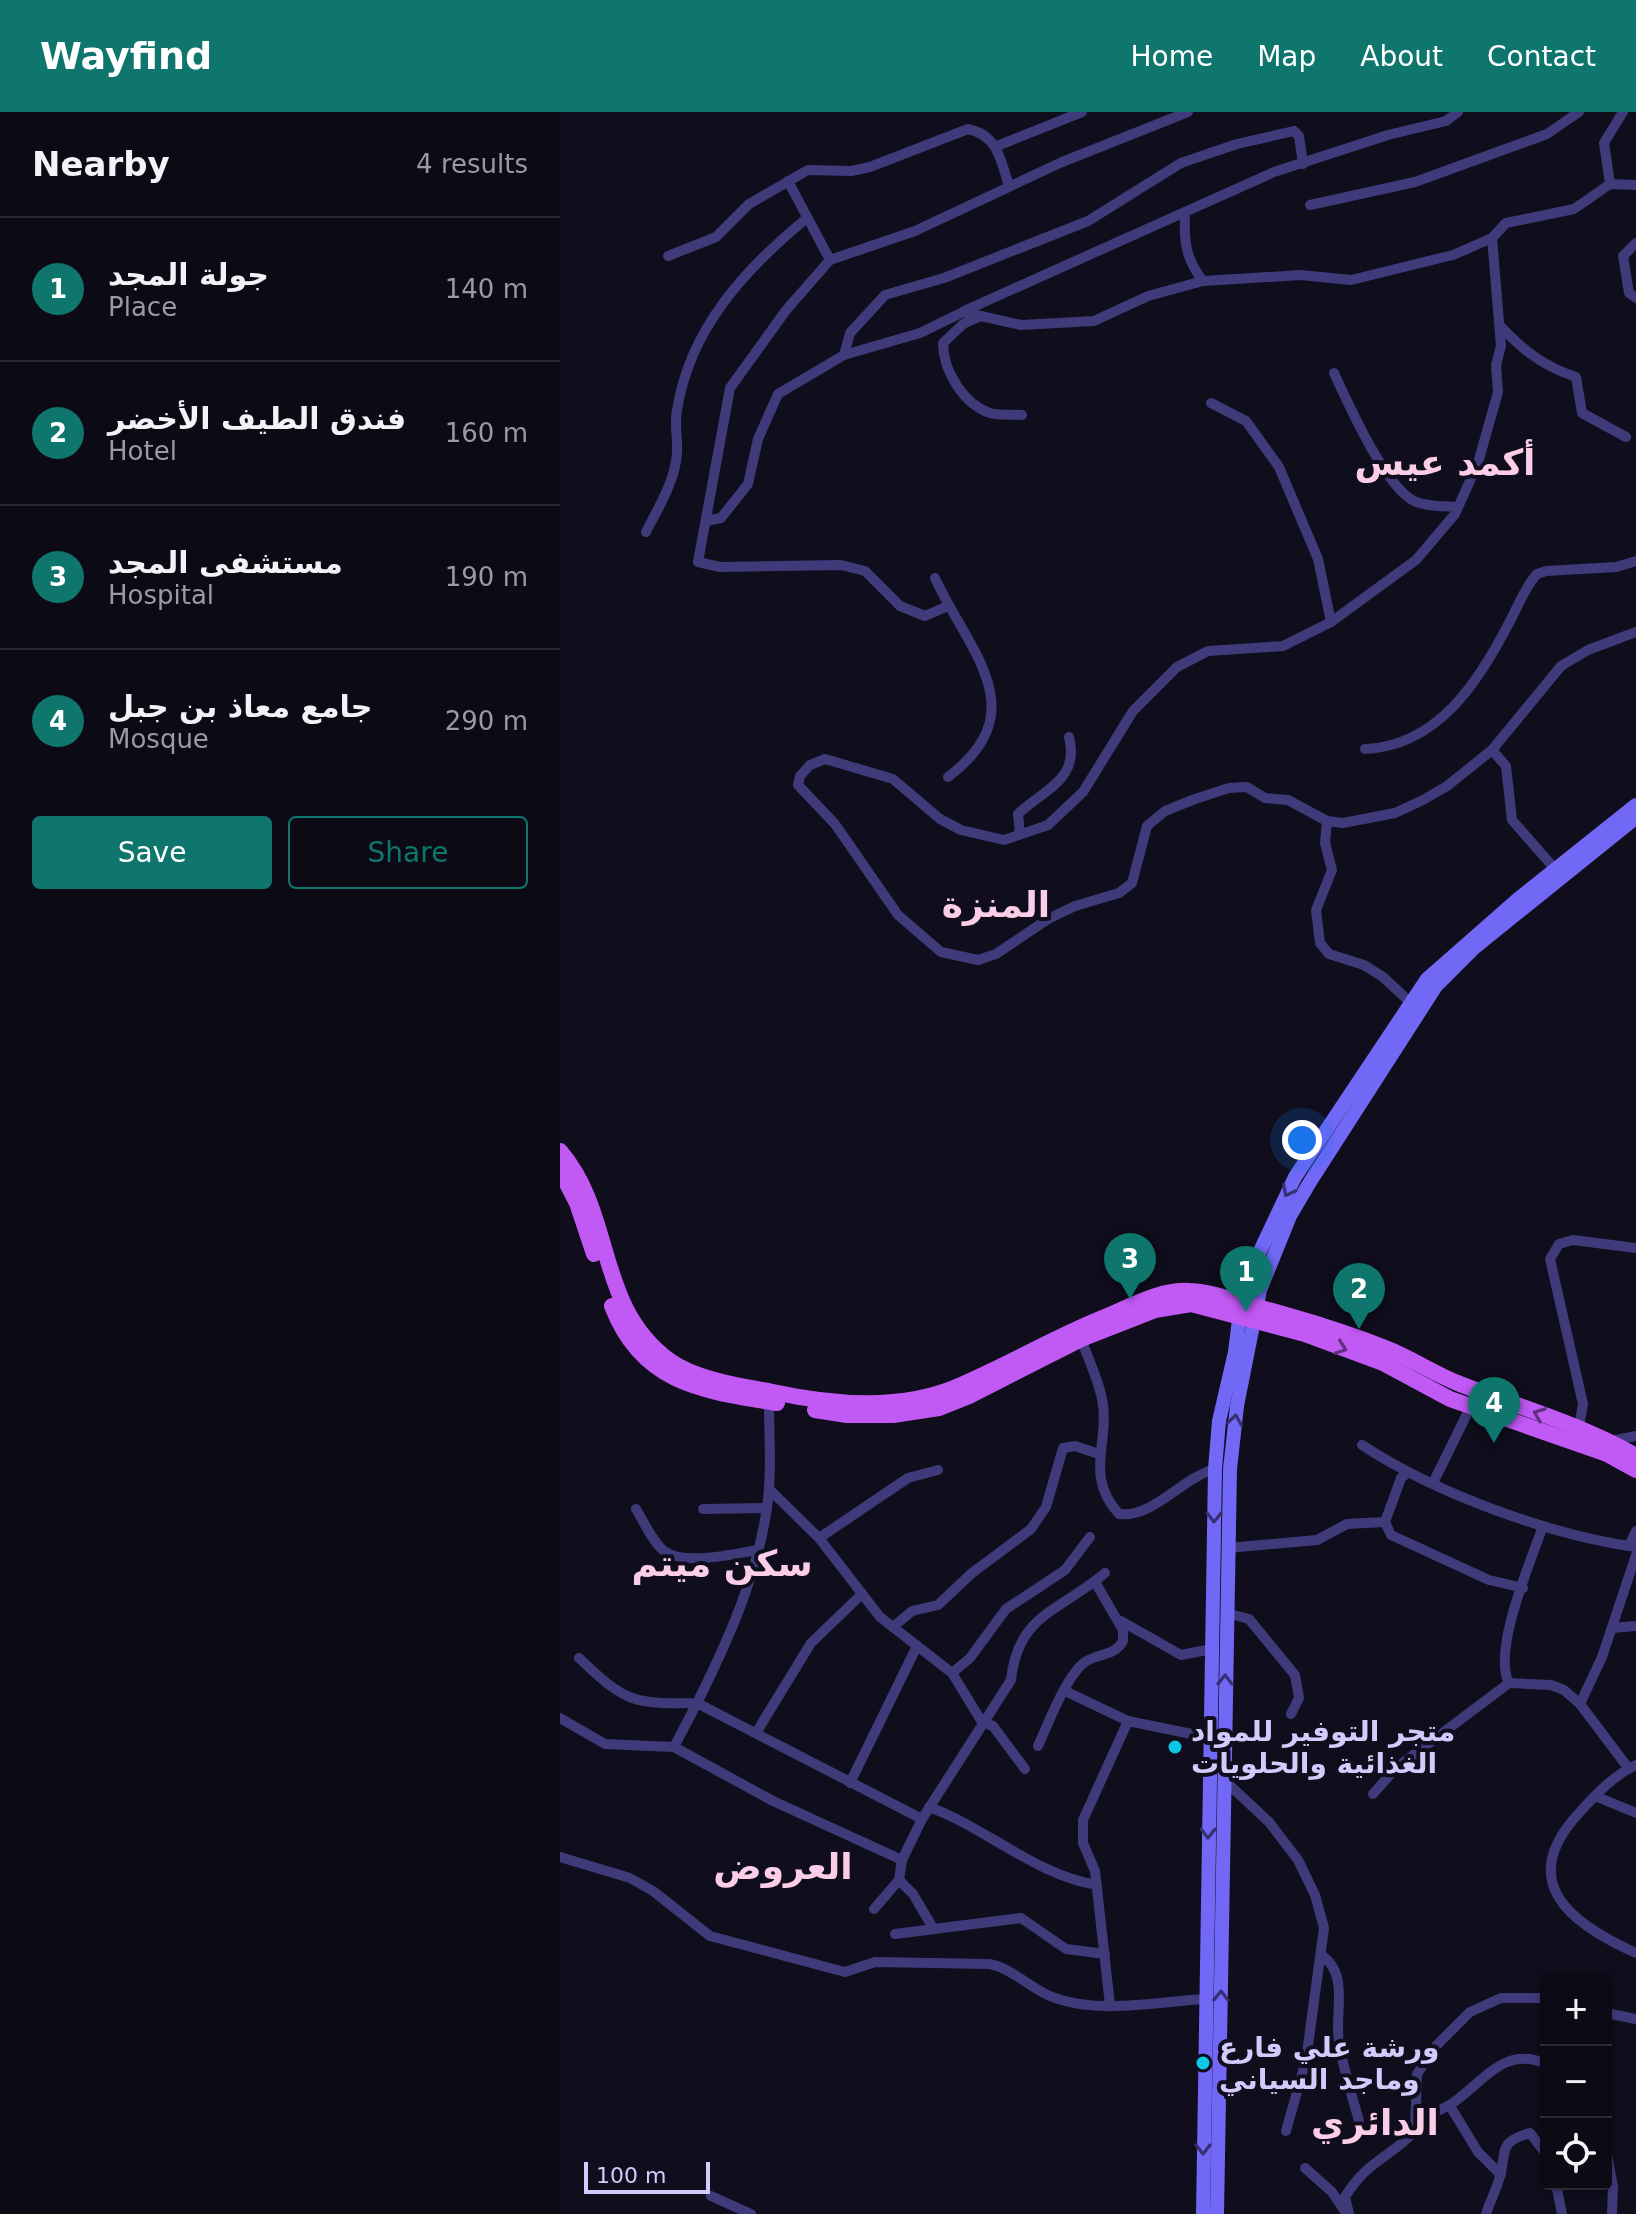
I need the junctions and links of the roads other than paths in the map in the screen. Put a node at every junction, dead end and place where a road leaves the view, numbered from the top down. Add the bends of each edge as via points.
1 (1082, 112) edge
2 (1188, 112) edge
3 (1458, 112) edge
4 (1579, 112) edge
5 (1623, 112) edge
6 (997, 146) junction
7 (1303, 164) junction
8 (788, 181) junction
9 (1610, 184) junction
10 (1636, 185) edge
11 (1009, 186) junction
12 (1310, 205) dead end
13 (1185, 212) junction
14 (807, 218) junction
15 (1492, 238) junction
16 (1636, 243) edge
17 (668, 256) dead end
18 (830, 260) junction
19 (1203, 281) junction
20 (1636, 298) edge
21 (963, 312) junction
22 (981, 316) junction
23 (1500, 326) junction
24 (844, 355) junction
25 (1334, 373) dead end
26 (1211, 403) dead end
27 (1022, 415) dead end
28 (1626, 437) dead end
29 (1458, 507) junction
30 (706, 521) junction
31 (646, 532) dead end
32 (1636, 561) edge
33 (935, 578) dead end
34 (948, 606) junction
35 (1331, 622) junction
36 (1636, 632) edge
37 (1069, 737) dead end
38 (1365, 749) dead end
39 (1492, 750) junction
40 (948, 777) dead end
41 (1636, 805) edge
42 (1636, 817) edge
43 (1327, 821) junction
44 (1020, 834) junction
45 (1555, 869) junction
46 (1411, 1003) junction
47 (1358, 1094) junction
48 (560, 1151) edge
49 (560, 1170) edge
50 (1636, 1248) edge
51 (1247, 1311) junction
52 (1081, 1339) junction
53 (769, 1402) junction
54 (1471, 1406) junction
55 (1578, 1436) junction
56 (1636, 1436) edge
57 (1610, 1441) junction
58 (1362, 1445) dead end
59 (1224, 1450) junction
60 (1099, 1454) junction
61 (1636, 1456) edge
62 (1215, 1469) junction
63 (938, 1470) dead end
64 (1636, 1470) edge
65 (1406, 1474) junction
66 (1433, 1483) junction
67 (769, 1489) junction
68 (767, 1508) junction
69 (636, 1509) dead end
70 (703, 1509) dead end
71 (1385, 1522) junction
72 (1543, 1526) junction
73 (1636, 1531) edge
74 (1090, 1537) dead end
75 (819, 1538) junction
76 (1227, 1548) junction
77 (758, 1550) junction
78 (1634, 1550) edge
79 (1105, 1573) dead end
80 (1095, 1582) junction
81 (1523, 1588) junction
82 (862, 1594) junction
83 (1226, 1613) junction
84 (1115, 1617) junction
85 (1636, 1626) edge
86 (893, 1627) junction
87 (1612, 1628) junction
88 (917, 1646) junction
89 (1212, 1649) junction
90 (579, 1658) dead end
91 (952, 1673) junction
92 (1509, 1683) junction
93 (1065, 1691) junction
94 (697, 1703) junction
95 (1580, 1704) junction
96 (1291, 1714) dead end
97 (560, 1718) edge
98 (1128, 1721) junction
99 (982, 1722) junction
100 (756, 1733) junction
101 (1211, 1738) junction
102 (1038, 1746) dead end
103 (674, 1747) junction
104 (1632, 1767) edge
105 (1025, 1769) dead end
106 (850, 1783) junction
107 (1219, 1790) junction
108 (1373, 1794) dead end
109 (1595, 1796) junction
110 (929, 1807) junction
111 (1636, 1813) edge
112 (922, 1819) junction
113 (560, 1857) edge
114 (902, 1860) junction
115 (899, 1880) junction
116 (1097, 1885) junction
117 (874, 1909) dead end
118 (933, 1928) junction
119 (895, 1934) dead end
120 (1636, 1953) edge
121 (1105, 1954) junction
122 (1321, 1955) junction
123 (1540, 1998) edge
124 (1204, 1999) junction
125 (1110, 2005) junction
126 (1612, 2014) edge
127 (1636, 2019) edge
128 (1540, 2061) edge
129 (1211, 2101) junction
130 (1450, 2106) junction
131 (1418, 2114) junction
132 (1359, 2121) dead end
133 (1286, 2131) dead end
134 (1540, 2146) edge
135 (1305, 2168) dead end
136 (1501, 2175) junction
137 (1612, 2182) edge
138 (1557, 2190) edge
139 (711, 2196) dead end
140 (751, 2214) edge
141 (1203, 2214) edge
142 (1217, 2214) edge
143 (1348, 2214) edge
144 (1486, 2214) edge
145 (1562, 2214) edge
146 (1612, 2214) edge

1 - 6 street
2 - 11 street
3 - 7 street via 1446,121
4 - 12 street via 1547,134 1415,182
5 - 9 street via 1604,143
6 - 8 street via 968,129 870,167 808,170
6 - 11 street
7 - 13 street
7 - 24 street via 1294,131 1181,163 1088,221 944,278 885,295 850,333
8 - 14 street
8 - 17 street via 749,204 716,237
9 - 10 street
9 - 15 street via 1574,209 1506,223
11 - 18 street via 915,231
13 - 19 street via 1188,262
13 - 21 street
14 - 18 street
14 - 31 street via 760,257 705,327 679,395 677,456
15 - 19 street via 1453,255 1351,280 1301,275
15 - 23 street
16 - 20 street via 1623,256 1623,274
18 - 30 street via 730,388
19 - 22 street via 1148,296 1094,321 1021,325
21 - 22 street
21 - 24 street via 920,333
22 - 27 street via 943,343 943,362 974,405 991,414
23 - 28 street via 1546,367 1576,377 1582,413
23 - 29 street via 1498,392 1478,463
24 - 30 street via 778,394 758,439 748,484 721,518
25 - 29 street via 1394,482 1413,500
26 - 35 street via 1246,421 1279,467 1318,559
29 - 35 street via 1416,560
30 - 34 street via 698,562 720,567 841,565 865,571 900,606 925,616
32 - 38 street via 1537,574 1482,673 1454,708 1422,732
33 - 34 street
34 - 40 street via 982,661 994,704 986,736 967,763
35 - 44 street via 1283,646 1208,651 1177,667 1133,711 1083,792 1048,825
36 - 39 street via 1561,666
37 - 44 street via 1074,755 1067,771 1018,814
39 - 43 street via 1447,786 1395,813
39 - 45 street via 1506,766 1512,820
41 - 45 main road
42 - 47 main road via 1474,948 1436,986
43 - 44 street via 1288,800 1265,798 1247,787 1195,799 1165,811 1147,826 1132,883 1119,893 1075,906 978,960 941,952 898,915 835,824 798,785 800,776 825,759 893,779 961,830 1004,840
43 - 46 street via 1325,843 1332,870 1316,910 1320,943 1329,954 1383,977
45 - 46 main road via 1453,954
46 - 47 main road
47 - 51 main road via 1295,1177 1255,1257
48 - 51 main road via 591,1207 615,1289 630,1320 673,1363 737,1385 844,1403 917,1398 960,1386 1055,1337 1151,1298 1191,1290
49 - 53 main road via 623,1332 657,1370 696,1387
50 - 55 street via 1573,1240 1559,1244 1550,1259 1583,1404
51 - 52 main road via 1173,1305
51 -> 54 main road via 1383,1363
55 -> 51 main road via 1387,1349
51 - 59 main road
52 - 53 main road via 939,1408 847,1415
52 - 60 street via 1103,1401
53 - 67 street
54 - 55 main road
54 - 66 street
55 - 57 main road
55 - 64 main road
56 - 57 street
57 - 61 main road
58 - 65 street
59 - 62 main road
59 - 76 main road
60 - 62 street via 1105,1499 1119,1514 1133,1516
60 - 86 street via 1063,1448 1046,1507 1031,1529 938,1605 912,1611
62 -> 89 main road
63 - 75 street via 908,1478
65 - 66 street
65 - 71 street
66 - 72 street
67 - 68 street
67 - 75 street
68 - 70 street
68 - 77 street
69 - 77 street via 670,1554 701,1559
71 - 76 street via 1347,1524 1317,1540
71 - 81 street via 1391,1535 1426,1552 1489,1580
72 - 78 street
72 - 81 street
73 - 78 street
74 - 91 street via 1065,1570 1006,1609 970,1658
75 - 82 street
76 - 83 main road
77 - 94 street
78 - 87 street
79 - 80 street
80 - 84 street
80 - 99 street via 1022,1635 1011,1680
81 - 92 street via 1507,1638
82 - 86 street
82 - 100 street via 811,1643
83 - 96 street via 1249,1619 1295,1675 1299,1698
107 -> 83 main road
84 - 89 street via 1181,1655
84 - 93 street via 1123,1630 1119,1648 1083,1663
85 - 87 street
86 - 88 street
87 - 95 street
88 - 91 street
88 - 106 street
89 - 101 main road
90 - 94 street via 610,1688 645,1704
91 - 99 street
92 - 95 street via 1551,1685
92 - 108 street via 1396,1768
93 - 98 street
93 - 102 street
94 - 100 street
94 - 103 street
95 - 104 street
97 - 103 street via 605,1744
98 - 101 street
98 - 116 street via 1083,1820 1083,1843
99 - 105 street via 993,1726
99 - 110 street
100 - 106 street
101 - 107 main road
103 - 114 street via 773,1801
104 - 109 street
106 - 112 street
107 - 122 street via 1269,1822 1298,1860 1324,1928
107 -> 124 main road
129 -> 107 main road
109 - 111 street
109 - 120 street via 1564,1829 1553,1857 1552,1879 1558,1899 1573,1917 1594,1934
110 - 112 street
110 - 116 street via 963,1819 1062,1876
112 - 114 street
113 - 125 street via 630,1878 710,1936 845,1972 875,1962 999,1966 1056,1999
114 - 115 street
115 - 117 street
115 - 118 street
116 - 121 street
118 - 119 street
118 - 121 street via 1021,1918 1066,1949
121 - 125 street
122 - 132 street via 1335,1971 1340,1992 1338,2039
122 - 133 street via 1306,2060
123 - 131 street via 1501,1998 1470,2012 1417,2074
124 - 125 street
124 - 129 main road
126 - 127 street
128 - 130 street via 1513,2058 1498,2064
129 -> 141 main road
129 - 142 main road
130 - 131 street via 1431,2115
130 - 136 street via 1478,2152
131 - 143 street via 1415,2131 1359,2174 1345,2197
134 - 136 street via 1530,2133 1513,2138 1502,2153
135 - 143 street
136 - 144 street
137 - 146 street
138 - 145 street
139 - 140 street

